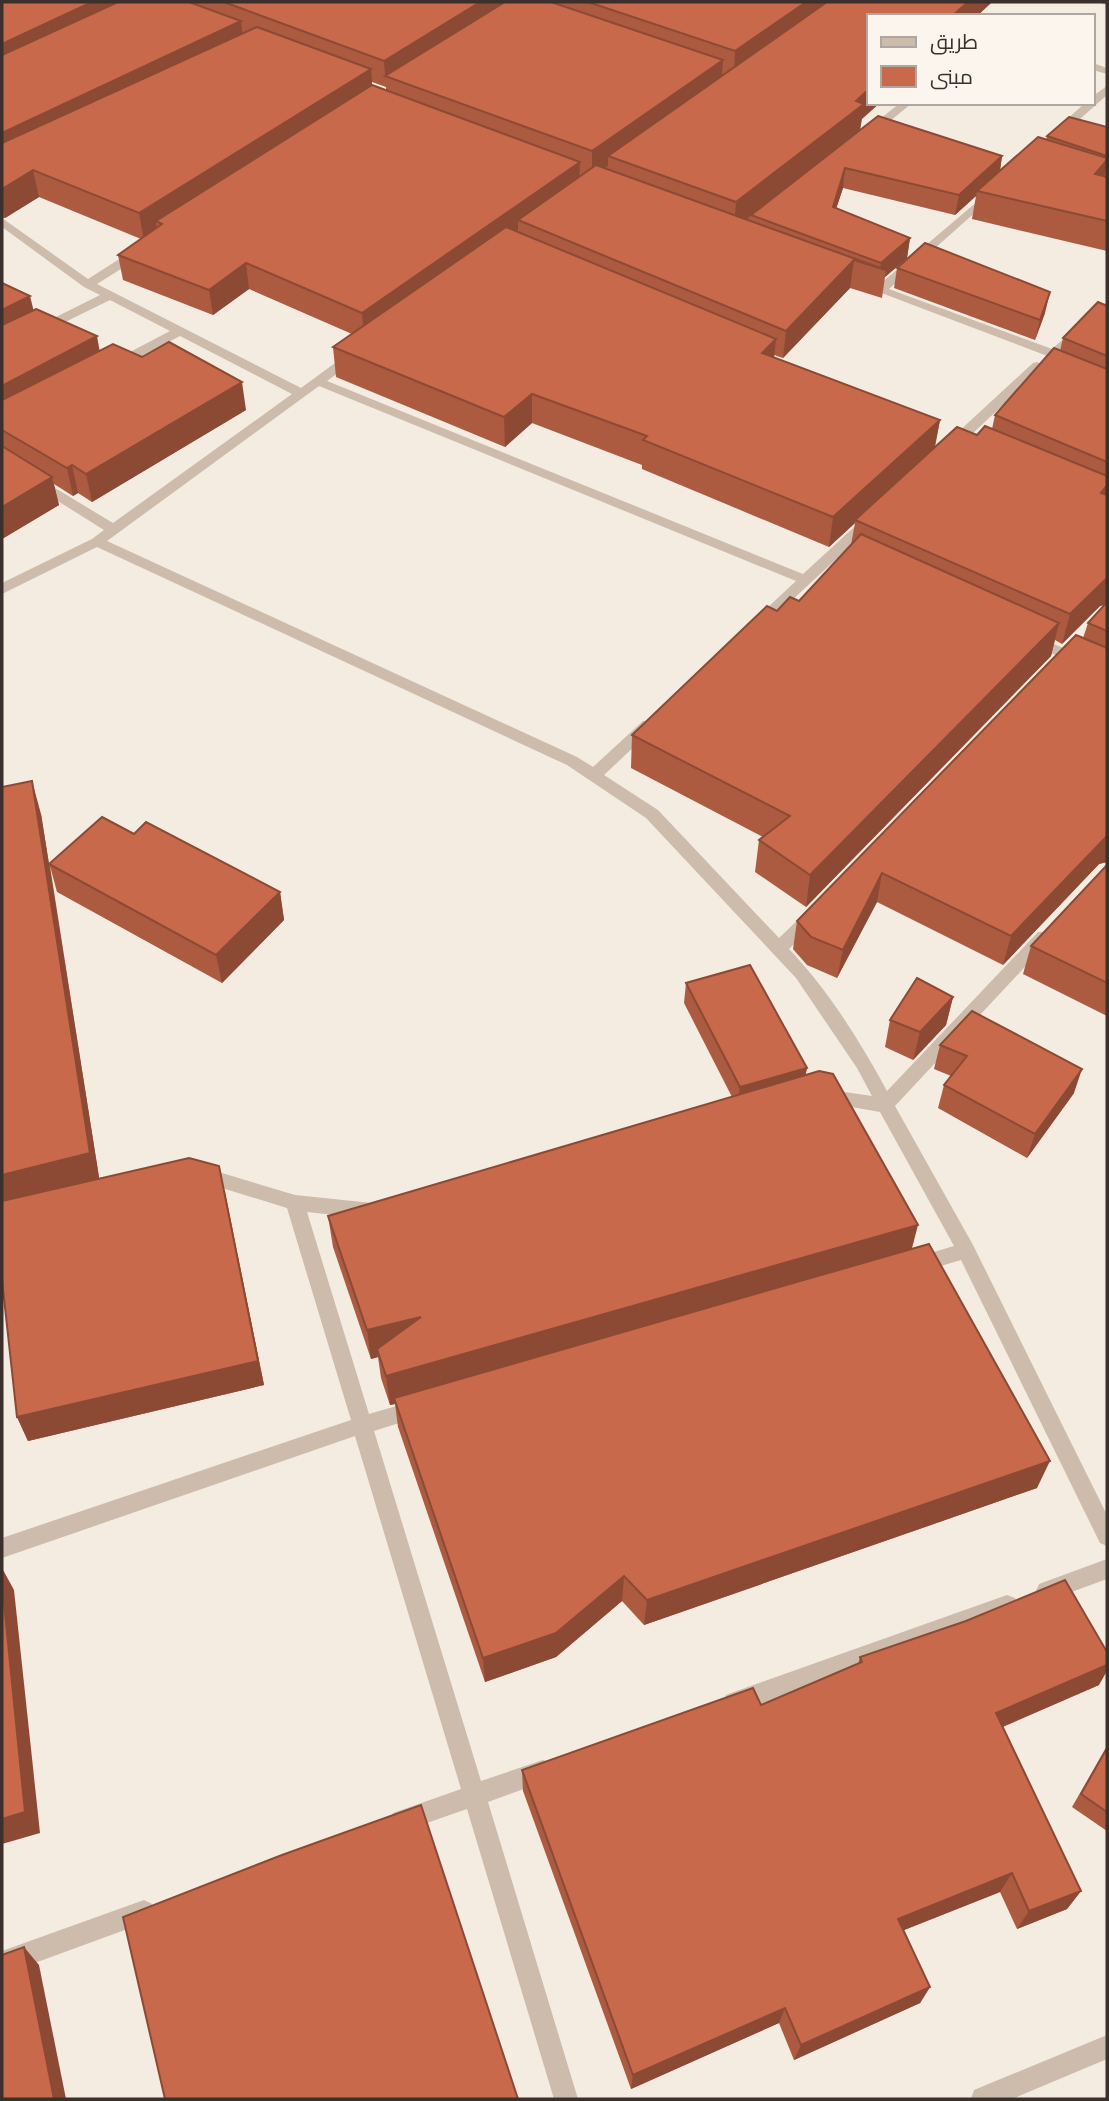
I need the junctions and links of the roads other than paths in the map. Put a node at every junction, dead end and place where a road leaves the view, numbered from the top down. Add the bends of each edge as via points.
1 (904, 105) edge
2 (1089, 105) edge
3 (1051, 139) edge
4 (854, 145) edge
5 (1000, 184) edge
6 (5, 228) edge
7 (147, 246) edge
8 (845, 277) edge
9 (88, 284) junction
10 (881, 290) junction
11 (110, 295) junction
12 (1107, 307) edge
13 (180, 331) junction
14 (2, 349) edge
15 (361, 350) edge
16 (1054, 354) junction
17 (1037, 366) junction
18 (97, 375) edge
19 (317, 381) junction
20 (1072, 381) edge
21 (300, 393) junction
22 (937, 459) edge
23 (2, 460) edge
24 (877, 514) edge
25 (114, 530) junction
26 (97, 542) junction
27 (805, 580) junction
28 (2, 589) edge
29 (1015, 631) edge
30 (745, 636) edge
31 (1107, 673) edge
32 (664, 710) edge
33 (594, 775) junction
34 (817, 910) edge
35 (1052, 928) edge
36 (779, 950) junction
37 (799, 1098) edge
38 (886, 1105) junction
39 (189, 1171) edge
40 (295, 1203) junction
41 (397, 1214) edge
42 (965, 1251) junction
43 (898, 1270) edge
44 (443, 1402) edge
45 (362, 1425) junction
46 (1107, 1536) edge
47 (2, 1548) edge
48 (1107, 1569) edge
49 (712, 1710) edge
50 (566, 1762) edge
51 (474, 1795) junction
52 (382, 1828) edge
53 (159, 1907) edge
54 (2, 1963) edge
55 (1107, 2047) edge
56 (566, 2099) edge
57 (983, 2099) edge

1 - 4 street
2 - 3 street
5 - 10 street
6 - 9 street
7 - 9 street
8 - 10 street
9 - 11 street
10 - 16 street
11 - 13 street
11 - 14 street
12 - 16 street
13 - 18 street
13 - 21 street
15 - 19 street
16 - 17 street
17 - 20 street
17 - 22 street
19 - 21 street
19 - 27 street
21 - 25 street
23 - 25 street
24 - 27 street via 843,554
25 - 26 street
26 - 28 street
26 - 33 street
27 - 30 street
29 - 31 street
32 - 33 street
33 - 36 street via 652,814
34 - 36 street
35 - 38 street
36 - 38 street via 802,973
37 - 38 street via 813,1094
38 - 42 street
39 - 40 street
40 - 41 street
40 - 45 street
42 - 43 street
42 - 46 street
44 - 45 street
45 - 47 street
45 - 51 street
48 - 49 street
50 - 51 street
51 - 52 street
51 - 56 street
53 - 54 street
55 - 57 street

